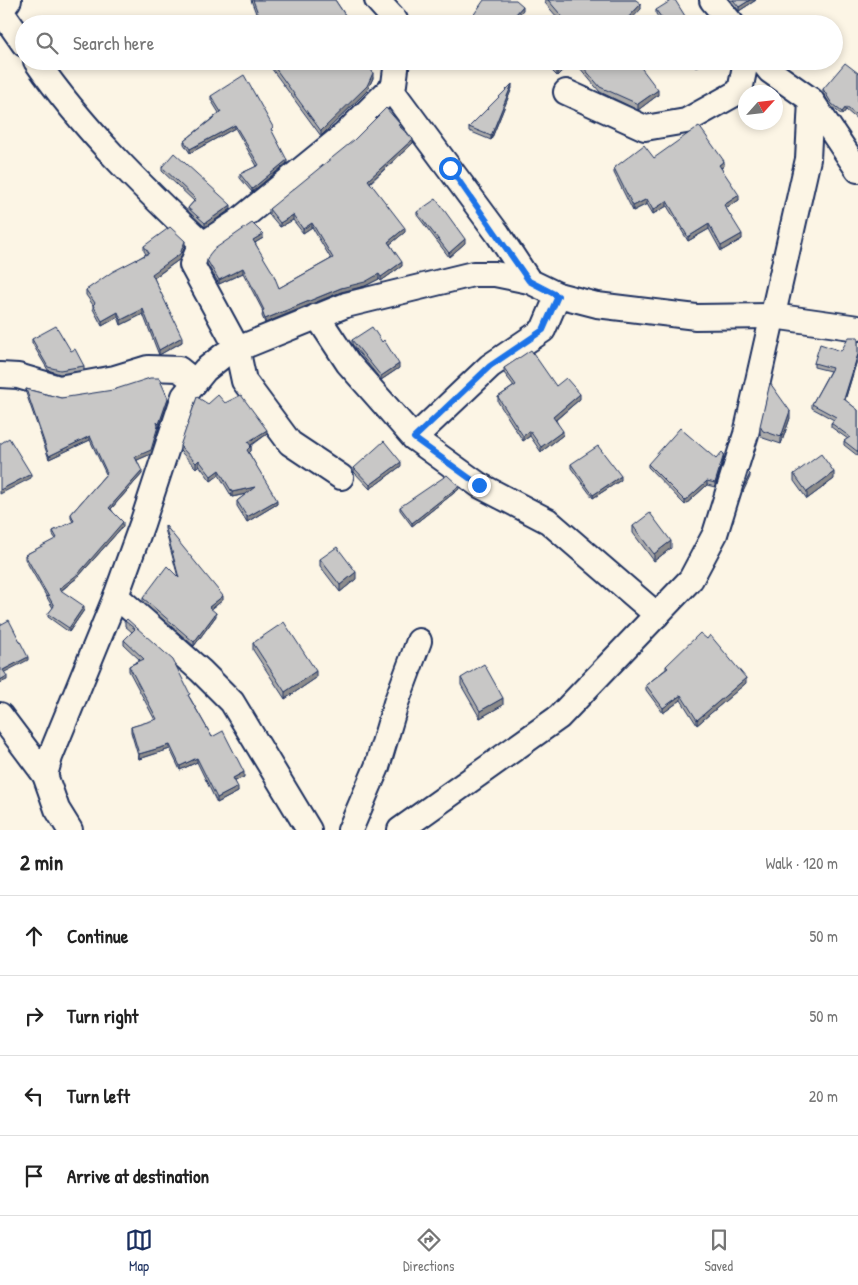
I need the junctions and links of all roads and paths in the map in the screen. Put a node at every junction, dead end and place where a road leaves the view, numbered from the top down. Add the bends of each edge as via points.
1 (377, 0) edge
2 (712, 0) edge
3 (3, 7) edge
4 (390, 15) edge
5 (724, 15) edge
6 (15, 28) edge
7 (42, 70) edge
8 (396, 70) edge
9 (744, 70) edge
10 (769, 70) edge
11 (393, 92) junction
12 (566, 92) dead end
13 (811, 100) junction
14 (858, 170) edge
15 (203, 244) junction
16 (529, 281) junction
17 (558, 296) junction
18 (317, 316) junction
19 (773, 316) junction
20 (858, 328) edge
21 (237, 348) junction
22 (0, 375) edge
23 (195, 382) junction
24 (414, 438) junction
25 (341, 476) dead end
26 (116, 596) junction
27 (657, 615) junction
28 (419, 641) dead end
29 (0, 715) edge
30 (44, 775) junction
31 (70, 830) edge
32 (308, 830) edge
33 (350, 830) edge
34 (400, 830) edge

1 - 4 street
2 - 5 street
3 - 6 street
7 - 15 street via 141,187
8 - 11 street
9 - 12 street via 740,91 686,121 645,128
10 - 13 street
11 - 15 street via 387,92 346,134 237,222
11 - 16 street
13 - 14 street
13 - 19 street via 808,159
15 - 21 street via 192,265
16 - 17 street
16 - 18 street via 495,274 473,274 346,305
17 - 19 street via 696,317
17 - 24 street via 543,330 490,366
18 - 21 street
18 - 24 street via 348,362
19 - 20 street
19 - 27 street via 746,434 715,534 691,579
21 - 23 street
21 - 25 street via 244,381 290,443
22 - 23 street via 18,376 59,388 115,378 148,368 180,369
23 - 26 street via 184,396
24 - 27 street via 479,485 548,521
26 - 30 street
26 - 32 street via 232,702
27 - 34 street via 559,717
28 - 33 street via 377,767
29 - 30 street
30 - 31 street via 57,809

